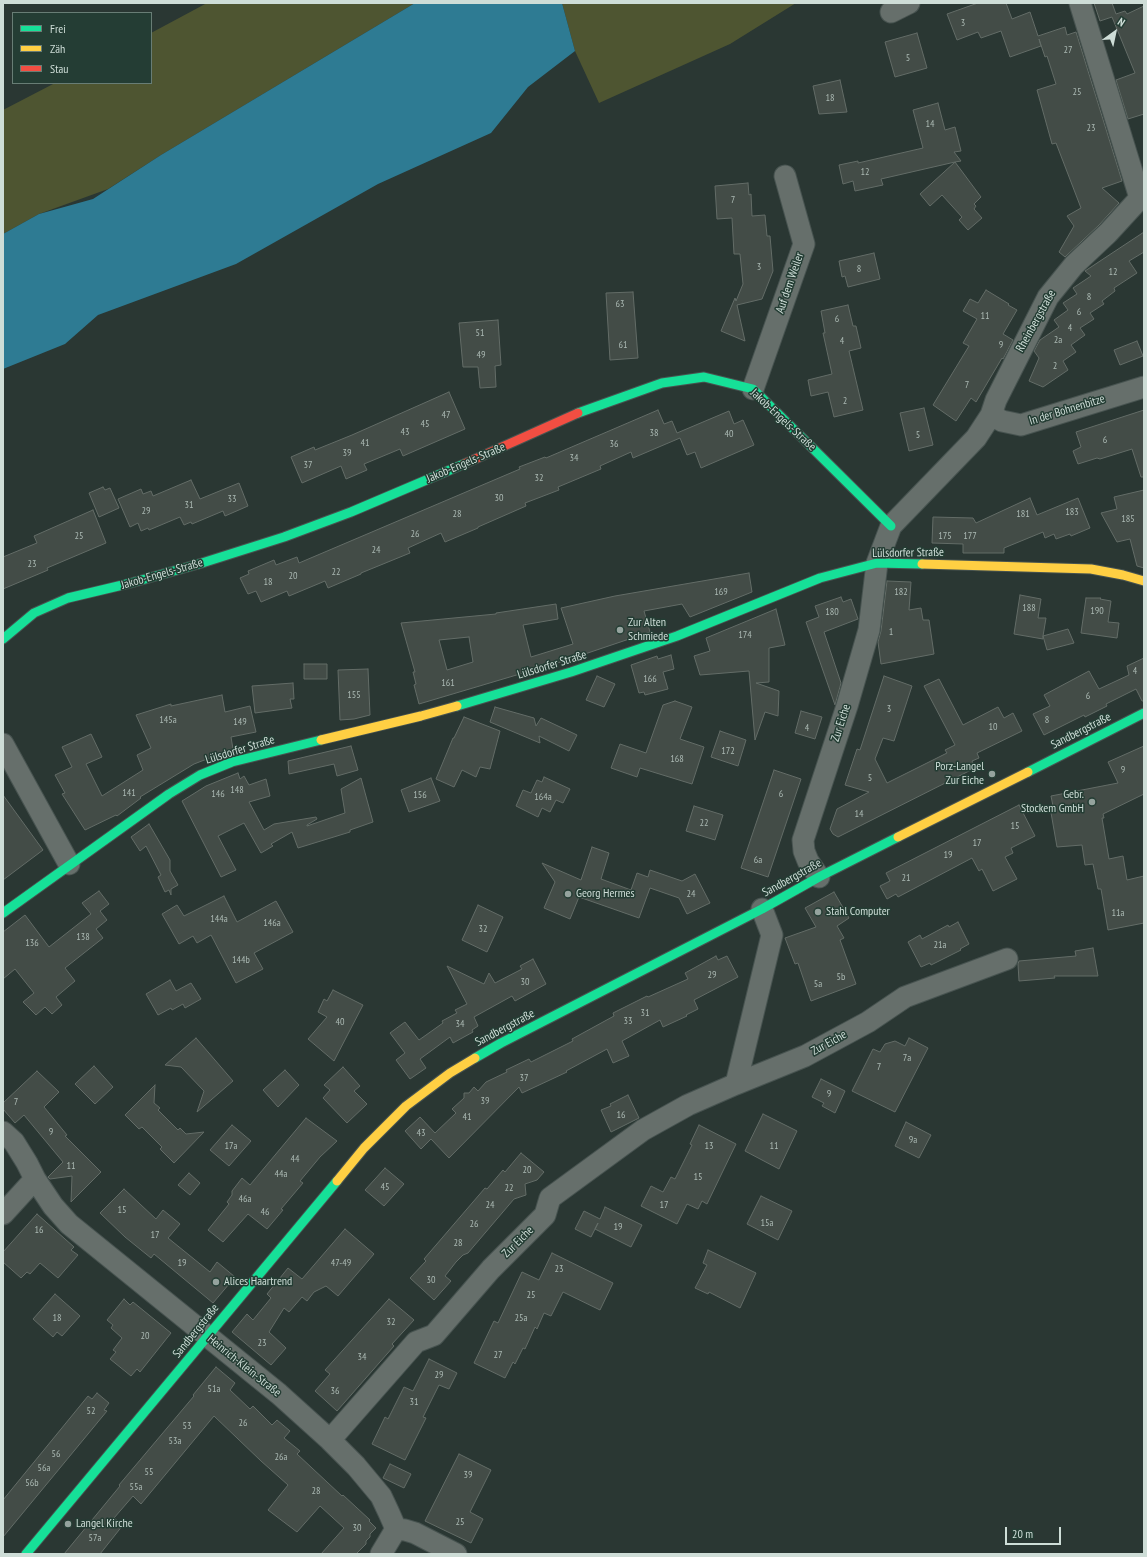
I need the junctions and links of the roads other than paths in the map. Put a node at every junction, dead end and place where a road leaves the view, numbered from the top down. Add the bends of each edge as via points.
1 (909, 3) edge
2 (1080, 3) edge
3 (891, 12) dead end
4 (785, 176) dead end
5 (1144, 387) edge
6 (753, 389) junction
7 (991, 415) junction
8 (891, 526) junction
9 (877, 563) junction
10 (1144, 581) edge
11 (3, 639) edge
12 (1144, 713) edge
13 (3, 744) edge
14 (69, 864) junction
15 (819, 877) junction
16 (762, 909) junction
17 (3, 913) edge
18 (1007, 960) dead end
19 (736, 1084) junction
20 (3, 1132) edge
21 (35, 1179) junction
22 (3, 1214) edge
23 (207, 1336) junction
24 (330, 1440) junction
25 (396, 1529) junction
26 (26, 1554) edge
27 (381, 1554) edge
28 (456, 1554) edge

1 - 3 street
2 - 7 street, Rheinbergstraße via 1140,198 1074,265 1048,297 996,400
4 - 6 street, Auf dem Weiler via 804,244
5 - 7 street, In der Bohnenbitze via 1021,425 1002,421
6 - 8 street, Jakob-Engels-Straße
6 - 11 street, Jakob-Engels-Straße via 704,377 662,383 568,416 523,439 351,512 284,537 174,571 68,598 34,613
7 - 8 street, Rheinbergstraße via 976,438
8 - 9 street, Rheinbergstraße
9 - 10 street, Lülsdorfer Straße via 1091,569
9 - 14 street, Lülsdorfer Straße via 820,578 677,636 572,672 421,716 232,762 200,775 169,794
9 - 15 street, Zur Eiche via 869,630 803,840 808,861
12 - 15 street, Sandbergstraße
13 - 14 street
14 - 17 street, Lülsdorfer Straße
15 - 16 street, Sandbergstraße
16 - 19 street via 772,935
16 - 23 street, Sandbergstraße via 501,1043 450,1073 406,1106 364,1148
18 - 19 street, Zur Eiche via 905,997 868,1022 805,1056
19 - 24 street, Zur Eiche via 688,1105 643,1130 550,1198 545,1215 491,1269 434,1335 416,1342
20 - 21 street, Heinrich-Klein-Straße via 14,1142
21 - 22 street
21 - 23 street, Heinrich-Klein-Straße via 69,1224
23 - 24 street, Heinrich-Klein-Straße via 279,1394
23 - 26 street, Sandbergstraße
24 - 25 street, Heinrich-Klein-Straße via 381,1496
25 - 27 street
25 - 28 street via 415,1533

